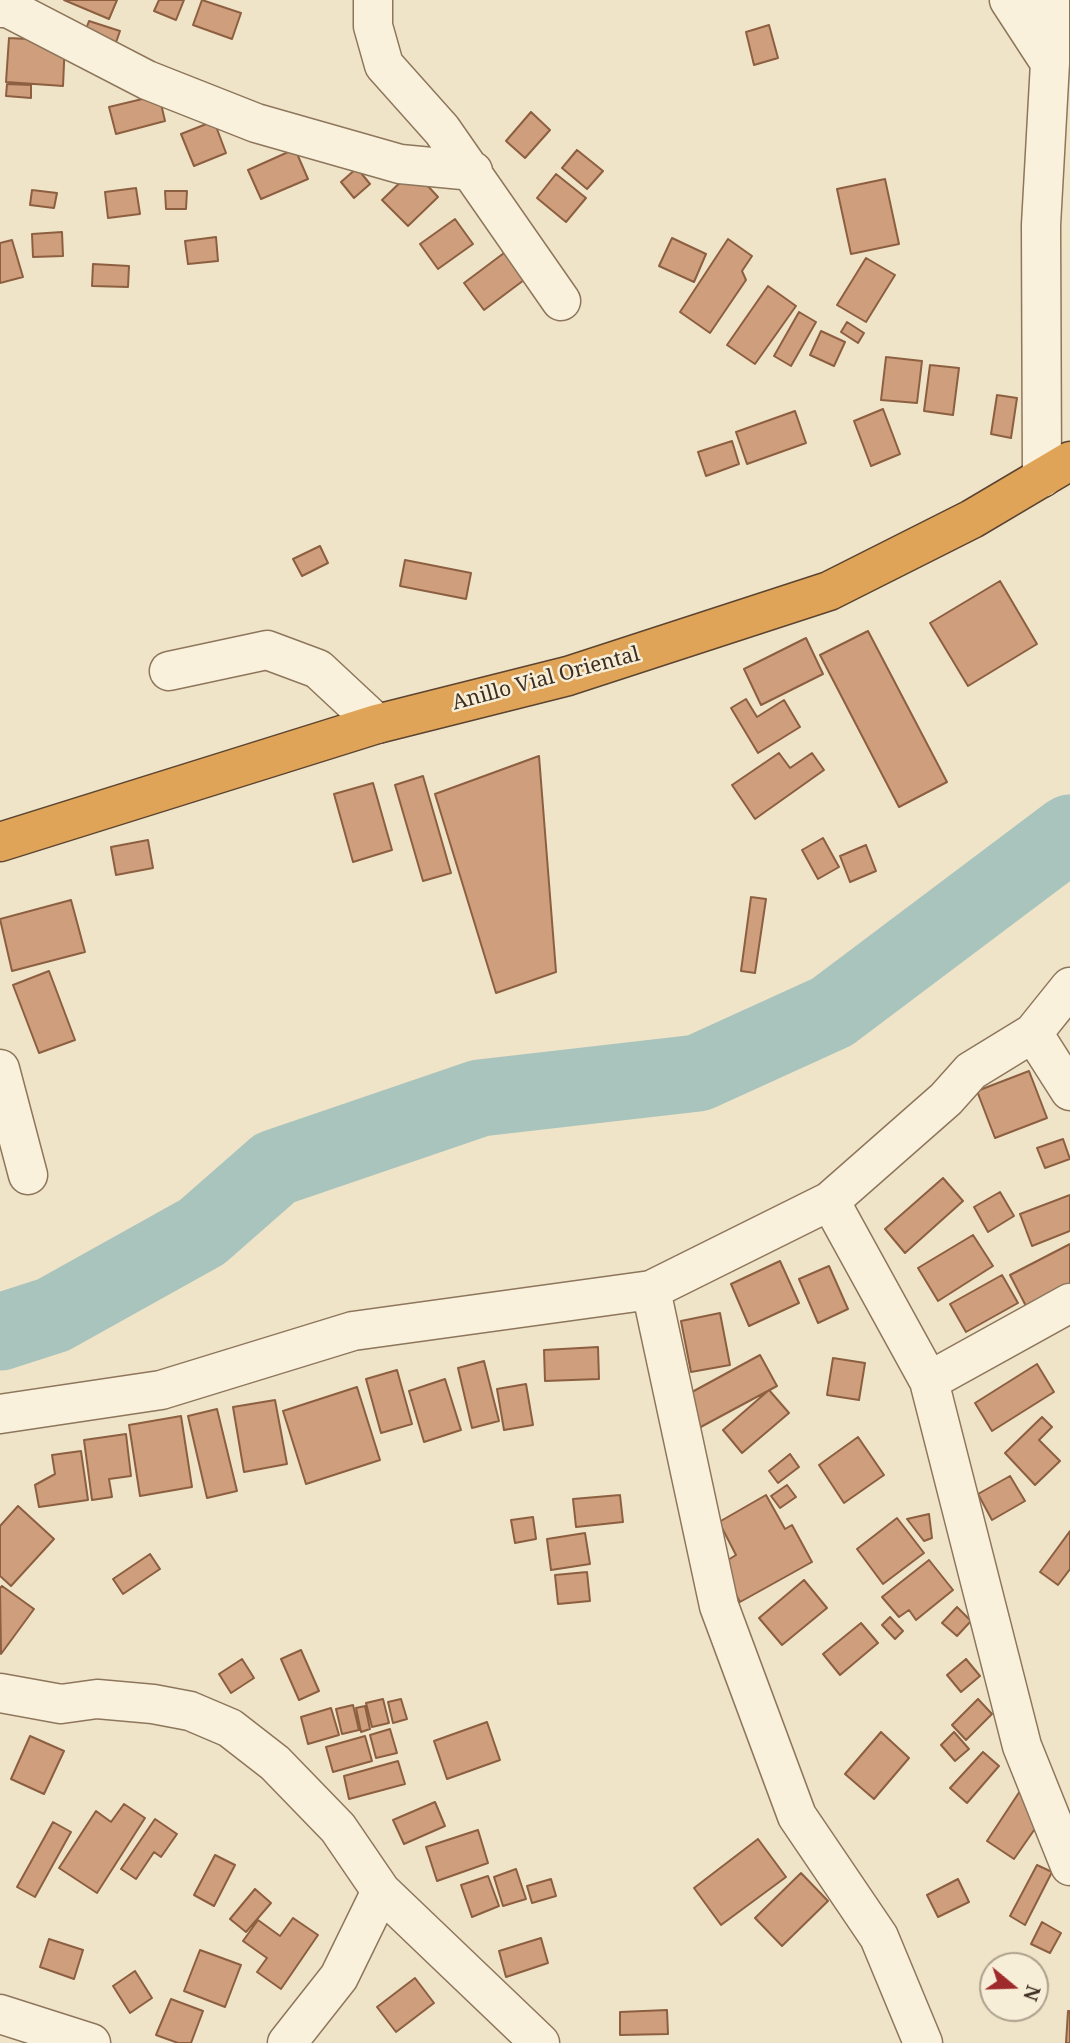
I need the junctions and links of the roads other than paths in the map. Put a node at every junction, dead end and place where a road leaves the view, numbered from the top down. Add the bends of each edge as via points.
1 (373, 0) edge
2 (1009, 0) edge
3 (1050, 0) edge
4 (7, 5) edge
5 (1050, 63) junction
6 (473, 172) junction
7 (561, 301) dead end
8 (1056, 469) edge
9 (169, 671) dead end
10 (377, 724) junction
11 (0, 842) edge
12 (1070, 987) edge
13 (1033, 1033) junction
14 (0, 1069) edge
15 (1070, 1091) edge
16 (28, 1175) dead end
17 (830, 1201) junction
18 (651, 1290) junction
19 (1070, 1303) edge
20 (929, 1381) junction
21 (0, 1413) edge
22 (0, 1693) edge
23 (1070, 1866) edge
24 (380, 1891) junction
25 (0, 2014) edge
26 (91, 2043) edge
27 (287, 2043) edge
28 (540, 2043) edge
29 (923, 2043) edge

1 - 6 street via 373,26 384,65
2 - 5 street
3 - 5 street
4 - 6 street via 147,80 256,124 400,164
5 - 8 street via 1041,226
6 - 7 street
8 - 10 highway, Anillo Vial Oriental via 972,519 829,591 568,676
9 - 10 street via 267,650 318,670
10 - 11 highway, Anillo Vial Oriental
12 - 13 street
13 - 15 street
13 - 17 street via 971,1071 946,1099
14 - 16 street
17 - 18 street
17 - 20 street
18 - 21 street via 353,1331 161,1390
18 - 29 street via 724,1619 797,1816 879,1937
19 - 20 street
20 - 23 street via 1022,1746
22 - 24 street via 61,1704 97,1699 153,1704 190,1711 230,1728 275,1763 338,1828
24 - 27 street via 339,1977
24 - 28 street
25 - 26 street

